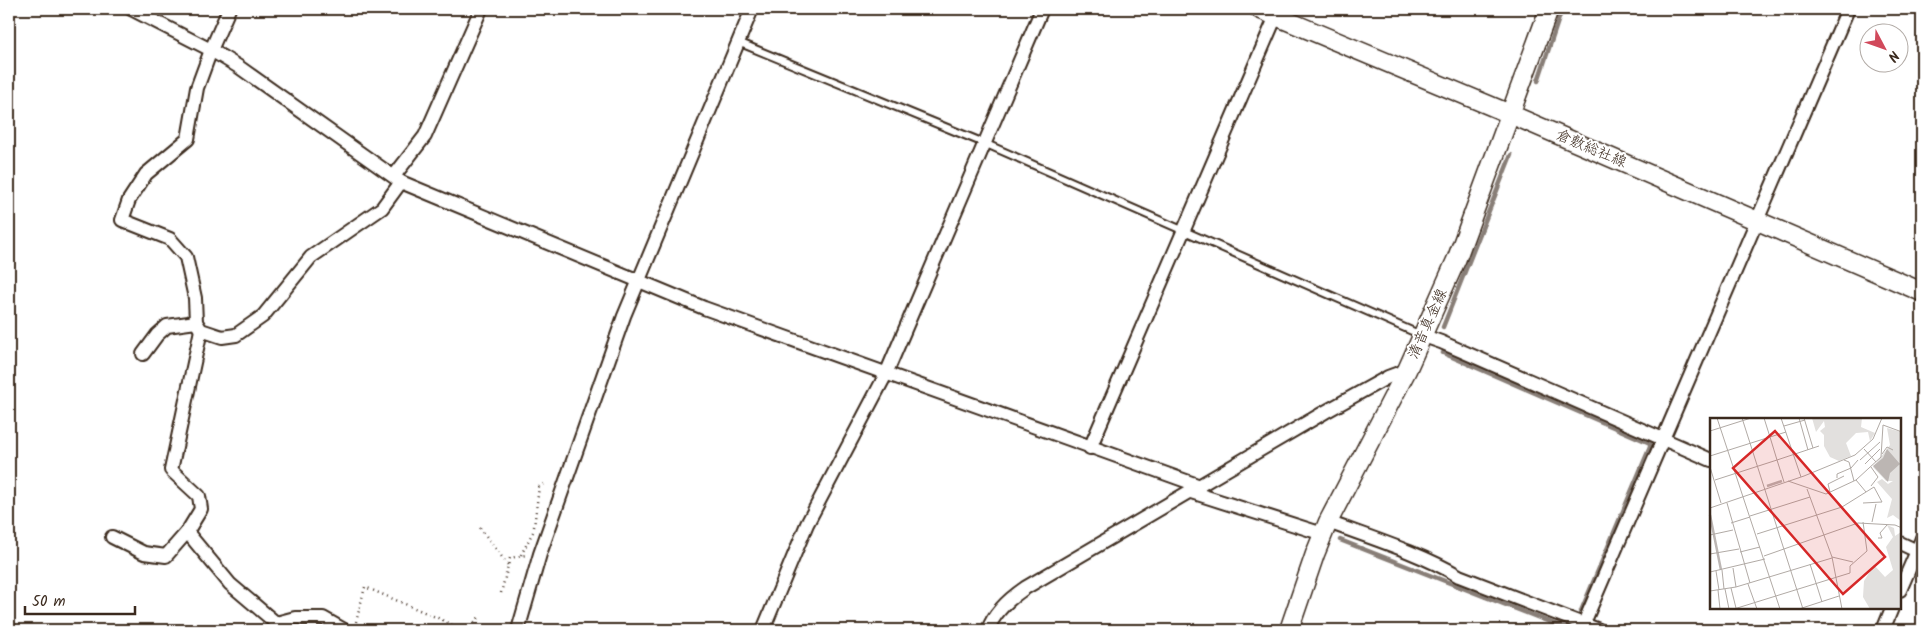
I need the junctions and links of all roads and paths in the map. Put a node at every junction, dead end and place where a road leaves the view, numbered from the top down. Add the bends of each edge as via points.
1 (131, 9) edge
2 (229, 9) edge
3 (481, 9) edge
4 (752, 9) edge
5 (1042, 9) edge
6 (1259, 9) edge
7 (1549, 9) edge
8 (1848, 9) edge
9 (1277, 12) edge
10 (738, 42) junction
11 (211, 50) junction
12 (1510, 114) junction
13 (984, 143) junction
14 (397, 179) junction
15 (1757, 220) junction
16 (1183, 232) junction
17 (639, 280) junction
18 (1922, 292) edge
19 (199, 326) junction
20 (1424, 336) junction
21 (143, 354) dead end
22 (1407, 370) junction
23 (886, 374) junction
24 (1663, 439) junction
25 (1090, 448) junction
26 (1710, 460) edge
27 (545, 482) dead end
28 (1196, 489) junction
29 (480, 528) dead end
30 (1325, 528) junction
31 (187, 532) junction
32 (112, 537) dead end
33 (1922, 538) edge
34 (1901, 543) edge
35 (1920, 552) edge
36 (540, 554) junction
37 (520, 555) junction
38 (508, 565) junction
39 (1901, 588) edge
40 (502, 593) dead end
41 (1892, 609) edge
42 (481, 615) dead end
43 (1582, 627) edge
44 (344, 630) edge
45 (353, 630) edge
46 (462, 630) edge
47 (468, 630) edge
48 (518, 630) edge
49 (763, 630) edge
50 (988, 630) edge
51 (1289, 630) edge
52 (1599, 630) edge
53 (1882, 630) edge

1 - 11 street
2 - 11 street
3 - 14 street via 425,136
4 - 10 street
5 - 13 street
6 - 9 main road, 倉敷総社線
7 - 12 main road, 清音真金線
8 - 15 street
9 - 12 main road, 倉敷総社線
9 - 16 street
10 - 13 lane
10 - 17 street
11 - 14 street
11 - 19 street via 197,88 188,139 146,174 129,200 122,220 170,239 186,257
12 - 15 main road, 倉敷総社線
12 - 20 main road, 清音真金線 via 1474,215
13 - 16 lane
13 - 23 street
14 - 17 street
14 - 19 street via 382,208 311,257 263,316 236,335 222,337
15 - 18 main road, 倉敷総社線
15 - 24 street
16 - 20 lane
16 - 25 street
17 - 23 street via 704,308
17 - 36 street
19 - 21 street via 167,326
19 - 31 street via 172,470 199,496 201,509
20 - 22 main road, 清音真金線
20 - 24 street
22 - 28 street via 1333,408
22 - 30 main road, 清音真金線
23 - 25 street
23 - 49 street via 807,524
24 - 26 street
24 - 43 street
25 - 28 street
27 - 37 path via 539,487 534,531
28 - 30 street
28 - 50 street via 1025,588 997,612
29 - 38 path
30 - 43 street via 1392,546
30 - 51 main road, 清音真金線
31 - 32 street via 166,556 144,553
31 - 44 street via 230,584 276,622 323,618
33 - 35 street
34 - 35 street
35 - 39 street
36 - 37 path
36 - 48 street
37 - 38 path via 510,558
38 - 40 path
41 - 53 street
42 - 47 path
43 - 52 street
45 - 46 path via 364,587

